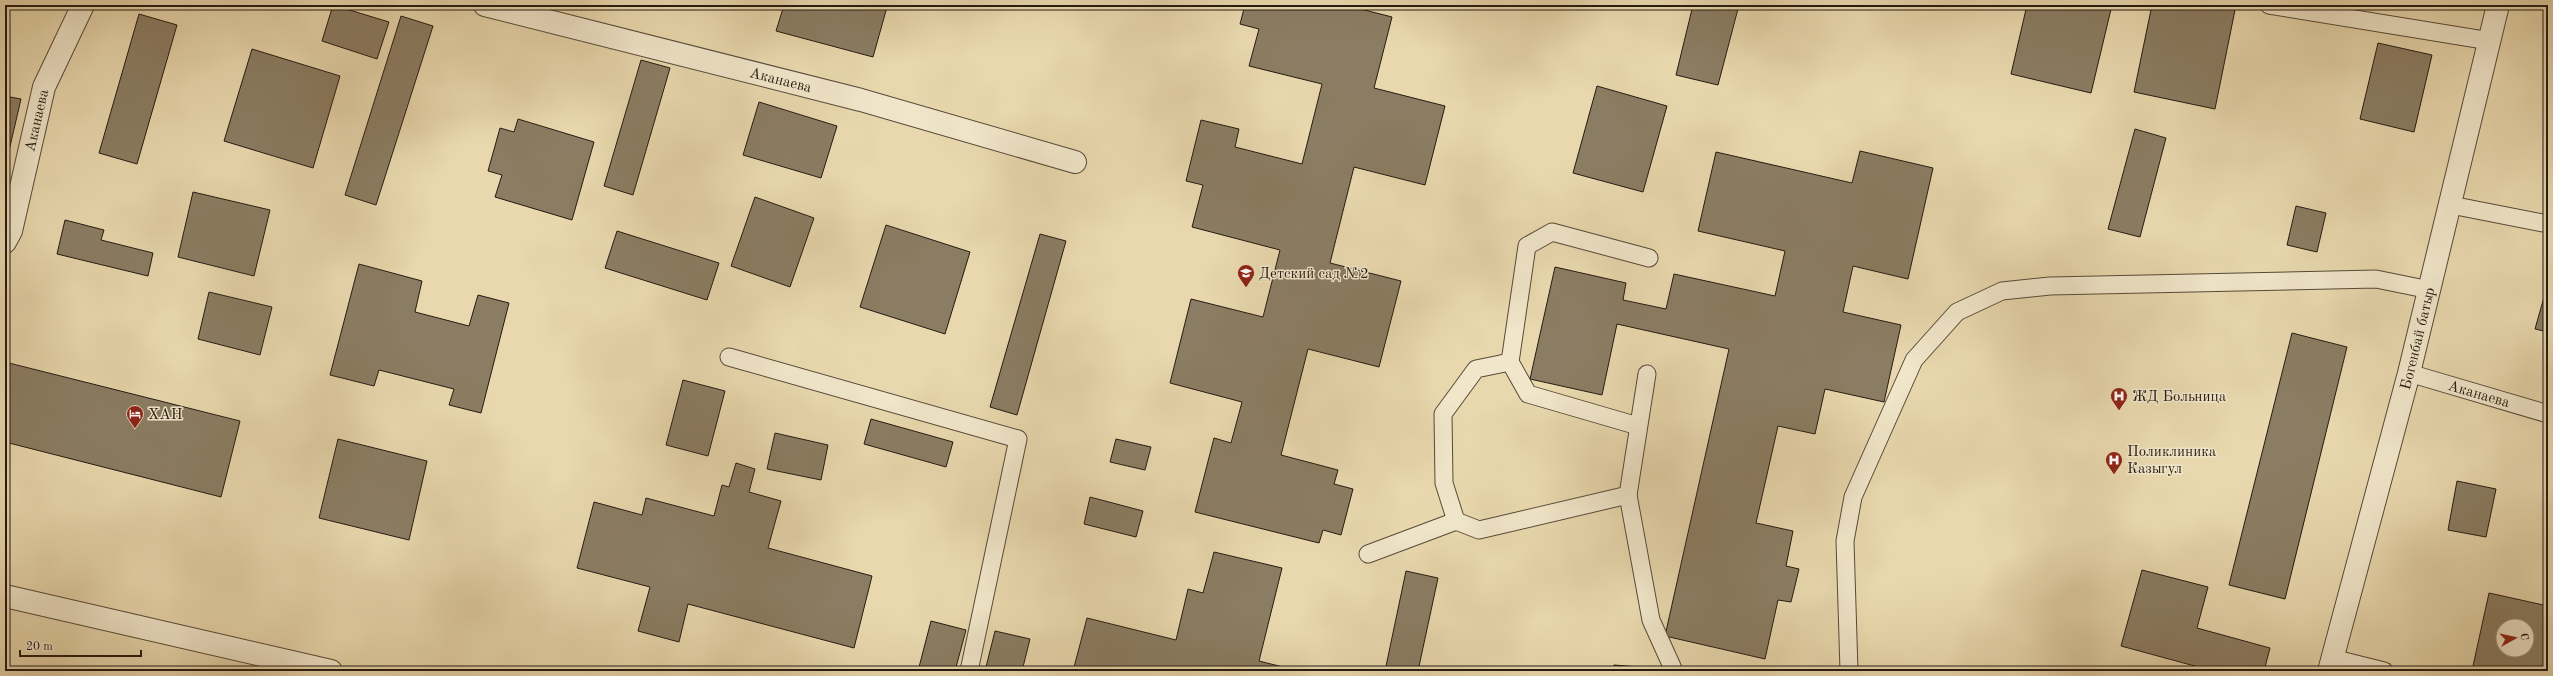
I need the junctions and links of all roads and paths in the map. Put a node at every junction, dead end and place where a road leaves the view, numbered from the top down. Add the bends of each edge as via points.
1 (83, 5) edge
2 (485, 5) edge
3 (2269, 5) edge
4 (2498, 5) edge
5 (2490, 41) junction
6 (1075, 162) dead end
7 (2451, 206) junction
8 (2548, 224) edge
9 (5, 242) edge
10 (1649, 258) dead end
11 (2430, 290) junction
12 (729, 357) dead end
13 (1510, 362) junction
14 (2409, 373) junction
15 (1647, 374) dead end
16 (2548, 414) edge
17 (1638, 426) junction
18 (1628, 495) junction
19 (1456, 521) junction
20 (1368, 554) dead end
21 (5, 596) edge
22 (2330, 664) edge
23 (332, 671) edge
24 (970, 671) edge
25 (1674, 671) edge
26 (1849, 671) edge
27 (2384, 671) edge

1 - 9 street, Аканаева via 44,87 11,231
2 - 6 street, Аканаева via 861,100
3 - 5 lane
4 - 5 street, Богенбай батыр
5 - 7 street, Богенбай батыр
7 - 8 lane
7 - 11 street, Богенбай батыр
10 - 13 lane via 1552,232 1527,246
11 - 14 street, Богенбай батыр
11 - 26 lane via 2376,279 2050,286 2002,291 1957,312 1914,360 1853,497 1845,541
12 - 24 lane via 1018,439
13 - 17 lane via 1528,394
13 - 19 lane via 1476,369 1442,414 1444,483
14 - 16 lane, Аканаева
14 - 22 street, Богенбай батыр
15 - 17 lane
17 - 18 lane
18 - 19 lane via 1479,530
18 - 25 lane via 1651,620
19 - 20 lane
21 - 23 street
22 - 27 lane

